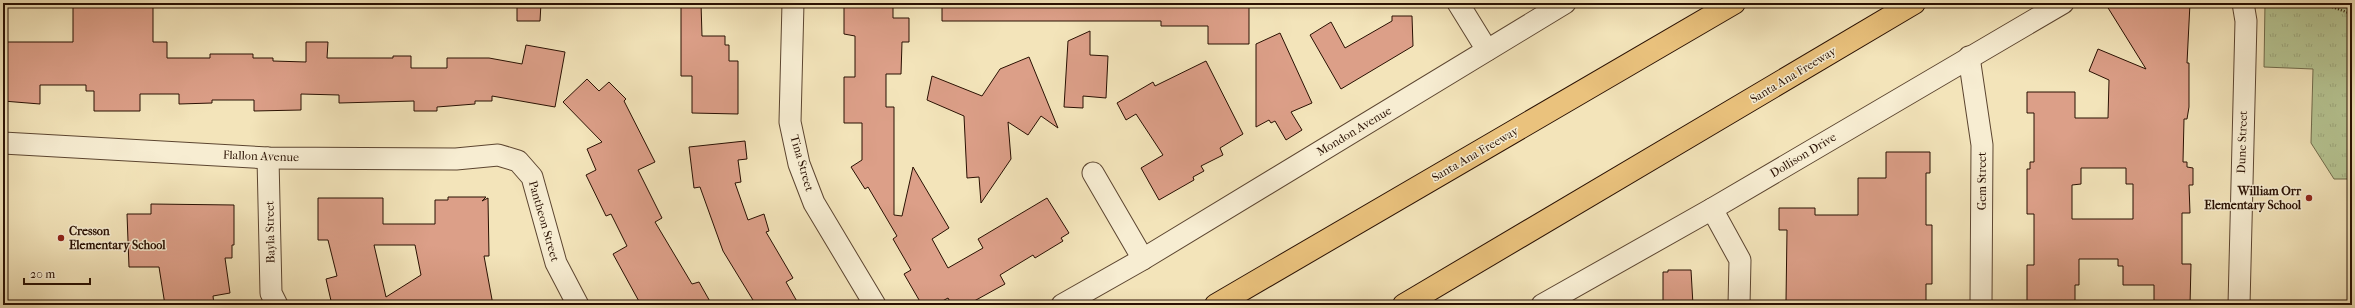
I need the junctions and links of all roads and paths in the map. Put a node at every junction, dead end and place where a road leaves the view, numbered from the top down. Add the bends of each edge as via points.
1 (793, 3) edge
2 (1458, 3) edge
3 (1565, 3) edge
4 (1734, 3) edge
5 (1914, 3) edge
6 (2063, 3) edge
7 (2243, 3) edge
8 (2328, 3) edge
9 (2352, 14) edge
10 (1487, 50) junction
11 (1968, 57) junction
12 (3, 143) edge
13 (268, 158) junction
14 (518, 161) joint
15 (1093, 173) dead end
16 (1712, 209) junction
17 (1143, 259) junction
18 (277, 305) edge
19 (578, 305) edge
20 (876, 305) edge
21 (1062, 305) edge
22 (1216, 305) edge
23 (1404, 305) edge
24 (1542, 305) edge
25 (1739, 305) edge
26 (1981, 305) edge
27 (2239, 305) edge

1 - 20 street, Tina Street via 790,122 800,164 814,202
2 - 10 street
3 - 10 street, Mondon Avenue
4 - 22 highway, Santa Ana Freeway
5 - 23 highway, Santa Ana Freeway
6 - 11 street, Dollison Drive
7 - 27 street, Dune Street via 2246,21
8 - 9 path
10 - 17 street, Mondon Avenue
11 - 16 street, Dollison Drive
11 - 26 street, Gem Street via 1982,145
12 - 13 street, Flallon Avenue
13 - 14 street, Flallon Avenue via 456,159 498,155
13 - 18 street, Bayla Street via 271,293
14 - 19 street, Pantheon Street via 532,177 556,264
15 - 17 street
16 - 24 street, Dollison Drive
16 - 25 street via 1740,260
17 - 21 street, Mondon Avenue

